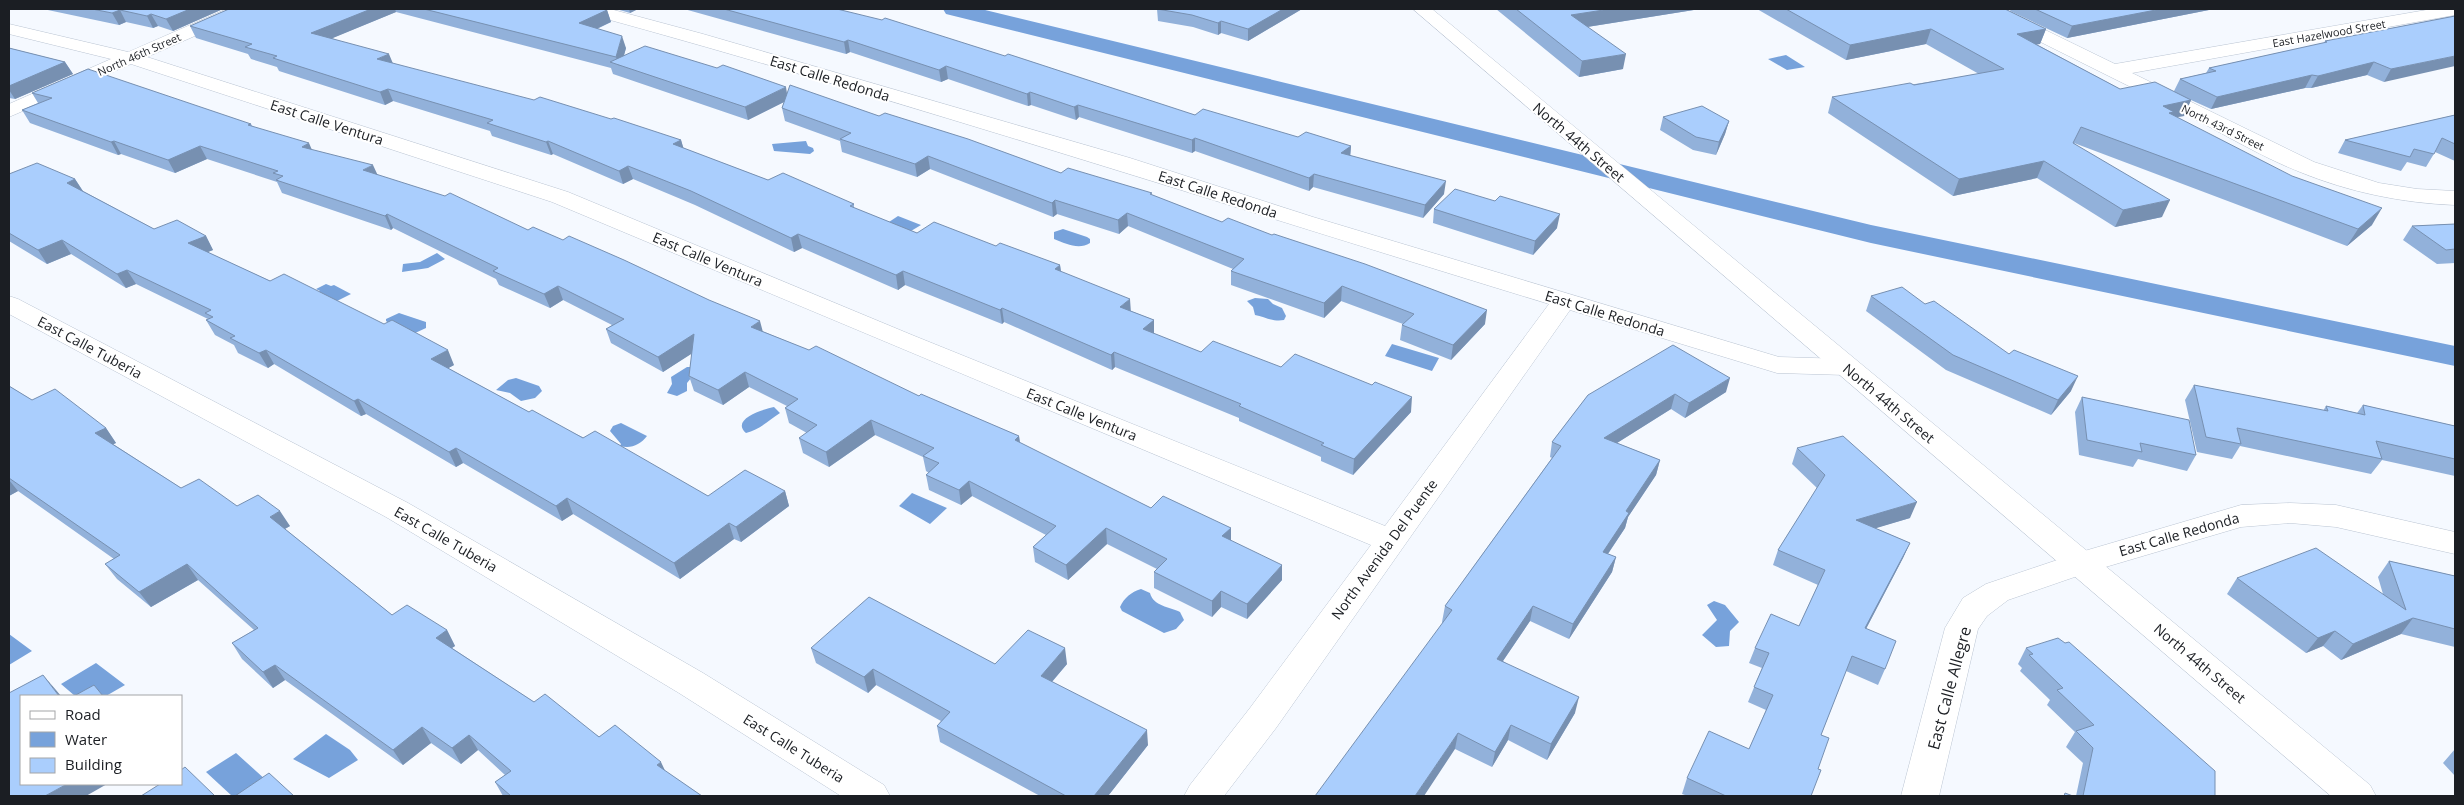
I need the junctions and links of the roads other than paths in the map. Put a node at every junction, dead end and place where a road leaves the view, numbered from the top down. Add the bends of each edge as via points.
1 (241, 9) edge
2 (590, 9) edge
3 (1422, 9) edge
4 (1989, 9) edge
5 (2380, 9) edge
6 (2455, 10) edge
7 (9, 29) edge
8 (2207, 39) junction
9 (2232, 50) junction
10 (130, 58) junction
11 (2089, 60) junction
12 (2111, 71) junction
13 (9, 110) edge
14 (2455, 198) edge
15 (1565, 300) junction
16 (9, 304) edge
17 (1846, 366) junction
18 (1390, 540) junction
19 (2455, 543) edge
20 (2081, 562) junction
21 (871, 796) edge
22 (1203, 796) edge
23 (1920, 796) edge
24 (2357, 796) edge

1 - 10 street, North 46th Street
2 - 15 street, East Calle Redonda via 1122,163 1304,222
3 - 17 street, North 44th Street
4 - 11 street, North 43rd Street
5 - 8 street, East Hazelwood Street
6 - 9 street, East Hazelwood Street
7 - 10 street, East Calle Ventura
8 - 9 street
8 - 11 street, East Hazelwood Street
9 - 12 street, East Hazelwood Street
10 - 13 street, North 46th Street
10 - 18 street, East Calle Ventura via 560,197
11 - 12 street, North 43rd Street
12 - 14 street, North 43rd Street via 2306,167 2352,184 2423,197
15 - 17 street, East Calle Redonda via 1777,365
15 - 18 street, North Avenida Del Puente
16 - 21 street, East Calle Tuberia via 397,510 691,683
17 - 20 street, North 44th Street
18 - 22 street, North Avenida Del Puente
19 - 20 street, East Calle Redonda via 2336,516 2290,512 2241,516
20 - 23 street, East Calle Allegre via 1997,592 1974,607 1962,628
20 - 24 street, North 44th Street

